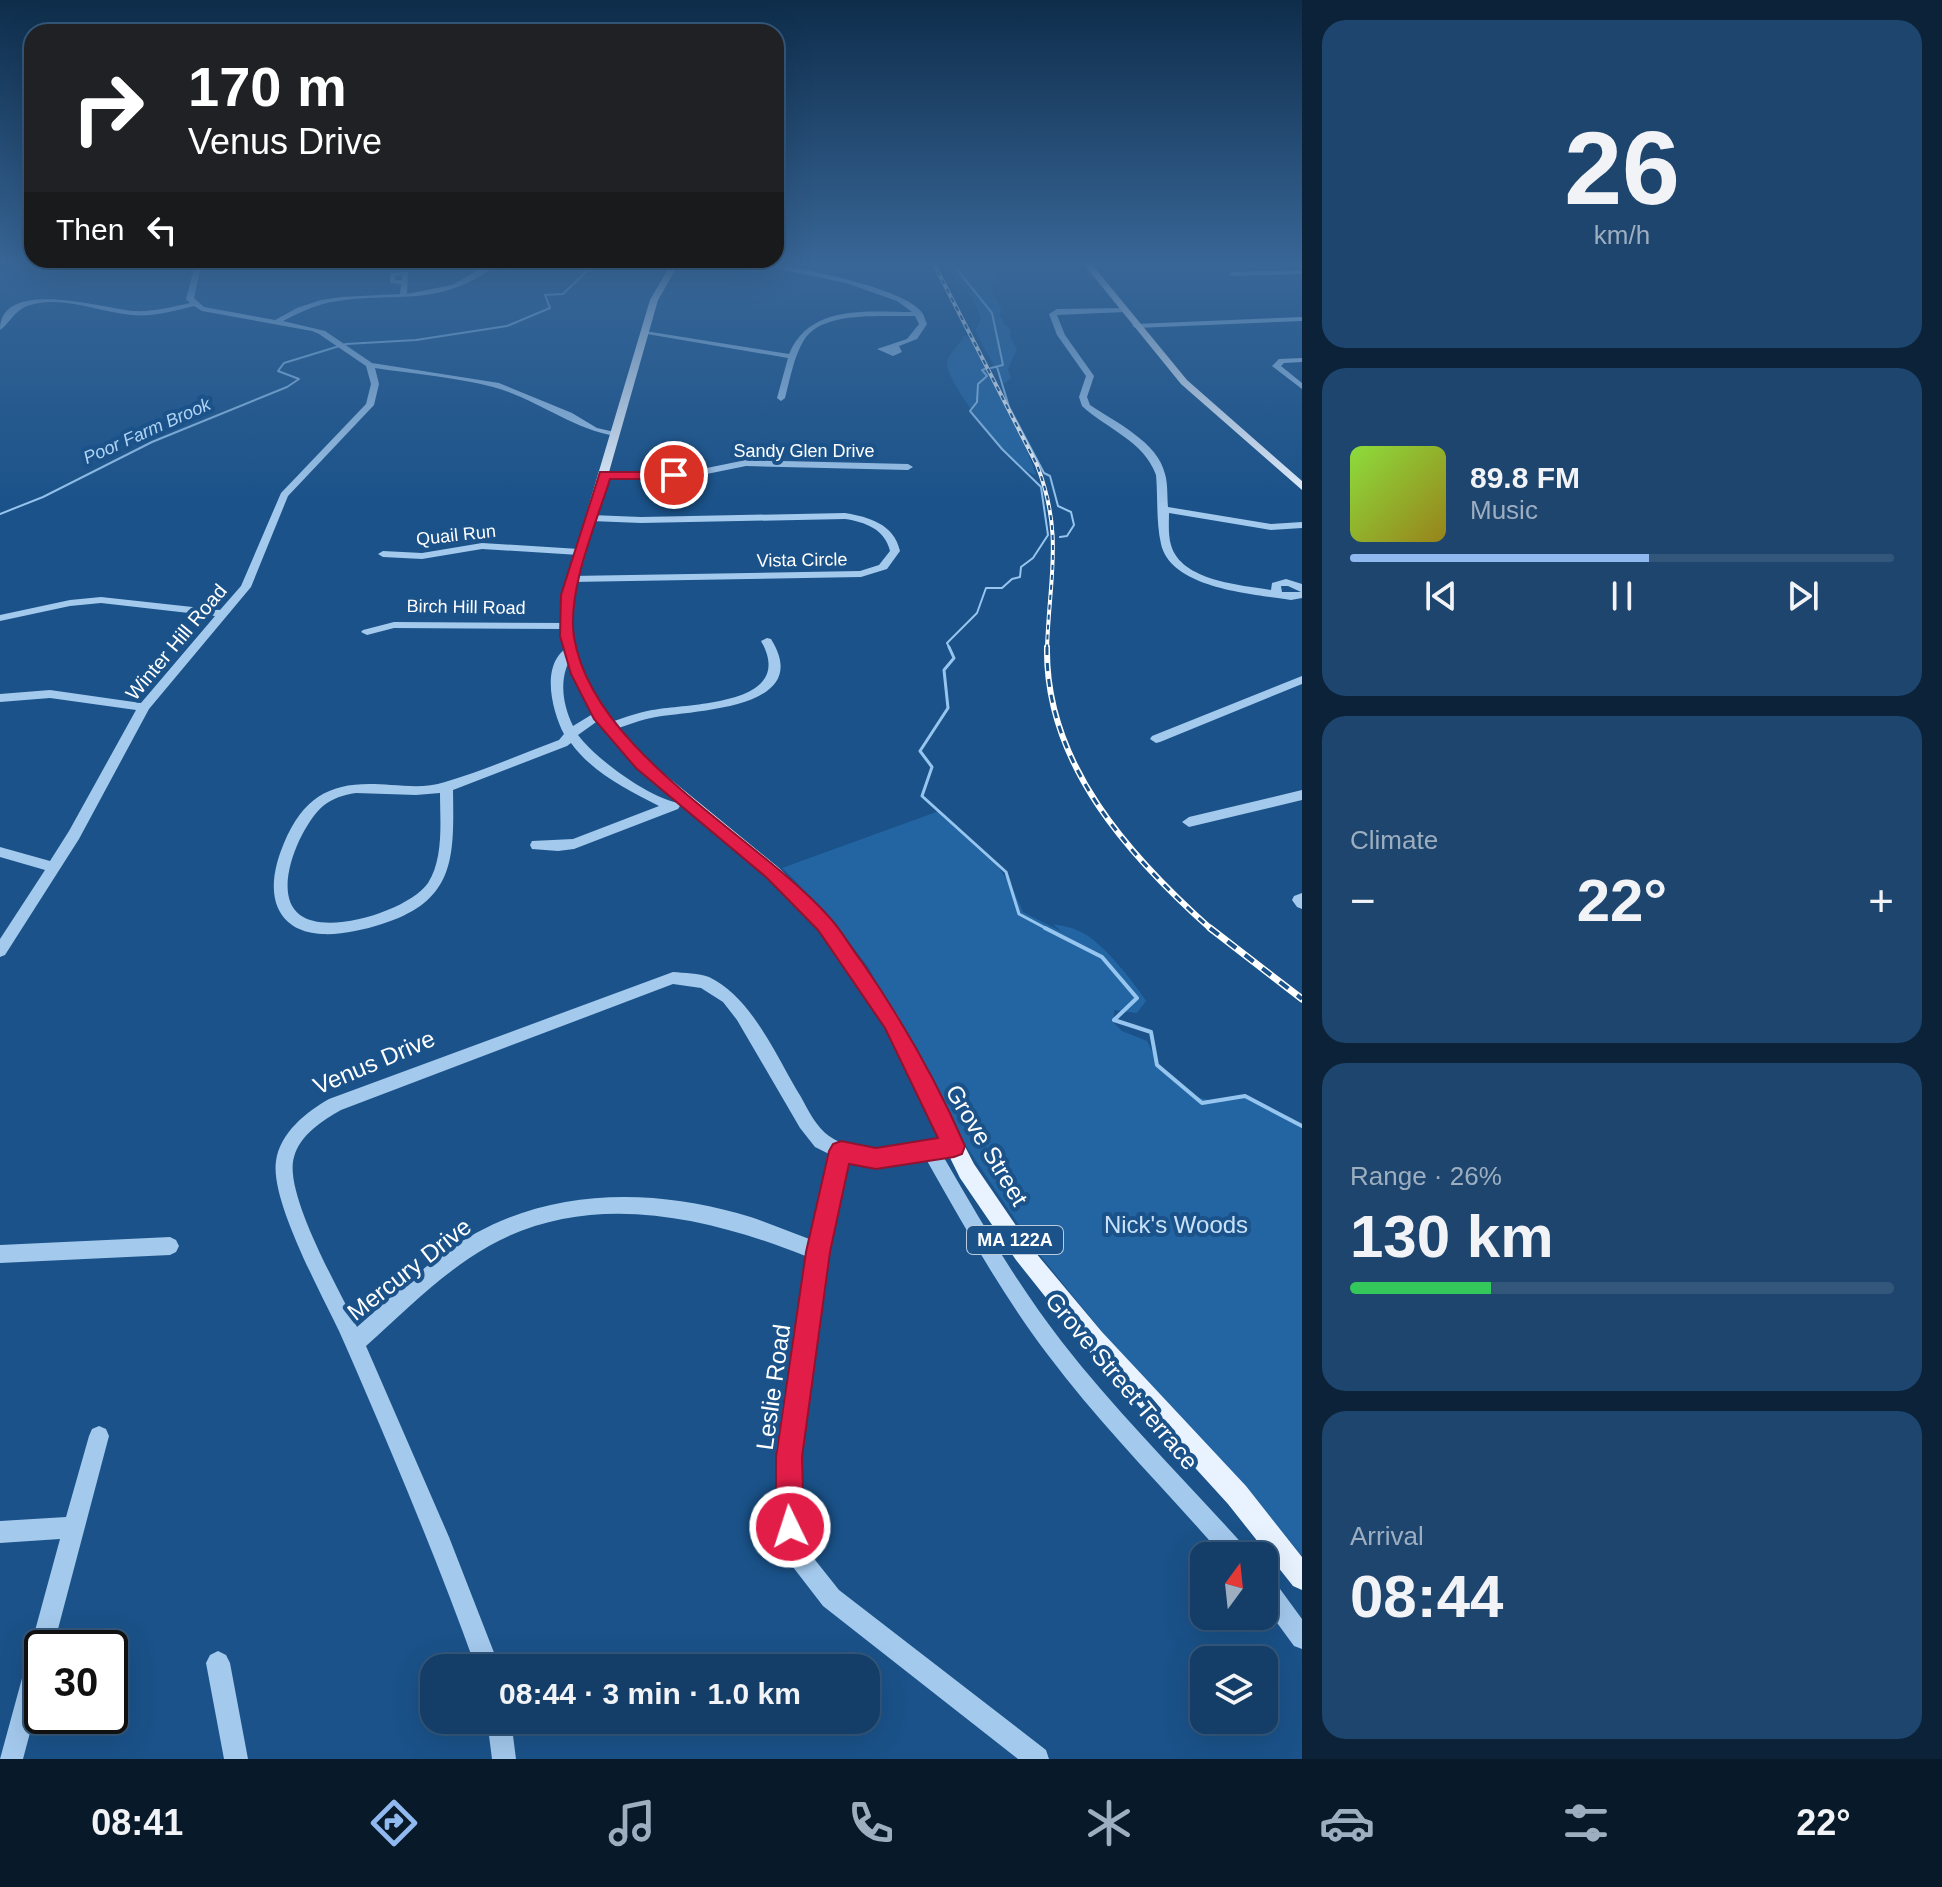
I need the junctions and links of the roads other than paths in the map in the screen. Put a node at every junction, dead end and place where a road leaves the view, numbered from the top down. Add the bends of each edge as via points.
1 (340, 344) edge
2 (642, 344) edge
3 (714, 344) edge
4 (800, 344) edge
5 (901, 344) edge
6 (1067, 344) edge
7 (1151, 344) edge
8 (896, 347) dead end
9 (794, 357) junction
10 (1302, 360) edge
11 (370, 365) junction
12 (1302, 387) edge
13 (781, 398) dead end
14 (615, 433) junction
15 (908, 467) dead end
16 (605, 475) junction
17 (1302, 487) edge
18 (1164, 509) junction
19 (591, 518) junction
20 (1302, 525) edge
21 (579, 552) junction
22 (383, 554) dead end
23 (571, 579) junction
24 (1302, 592) edge
25 (222, 614) junction
26 (0, 618) edge
27 (566, 626) junction
28 (367, 632) dead end
29 (767, 641) dead end
30 (570, 650) junction
31 (1302, 680) edge
32 (0, 698) edge
33 (144, 707) junction
34 (600, 715) junction
35 (609, 727) junction
36 (571, 735) junction
37 (1156, 739) dead end
38 (446, 787) junction
39 (1302, 795) edge
40 (686, 801) junction
41 (671, 807) junction
42 (1189, 822) dead end
43 (537, 845) dead end
44 (0, 852) edge
45 (54, 867) junction
46 (0, 951) edge
47 (954, 1146) junction
48 (930, 1149) junction
49 (841, 1151) junction
50 (170, 1246) dead end
51 (818, 1252) junction
52 (0, 1254) edge
53 (354, 1343) junction
54 (99, 1436) dead end
55 (74, 1527) junction
56 (0, 1532) edge
57 (1225, 1542) edge
58 (1302, 1577) edge
59 (1278, 1605) edge
60 (1302, 1638) edge
61 (482, 1654) edge
62 (218, 1663) dead end
63 (501, 1734) edge
64 (11, 1759) edge
65 (236, 1759) edge
66 (504, 1759) edge
67 (1037, 1759) edge

1 - 11 street
2 - 14 main road, MA 122A
3 - 9 street
4 - 9 street
5 - 8 street
6 - 18 street via 1090,378 1083,397 1086,406 1141,444 1157,464
7 - 17 main road via 1208,405
9 - 13 street
10 - 12 street via 1276,366
11 - 14 street via 496,385 595,430
11 - 25 street, Winter Hill Road via 372,402 287,492 246,587
14 - 16 main road, MA 122A
15 - 16 street, Sandy Glen Drive via 742,463 687,475
16 - 19 main road, MA 122A
18 - 20 street via 1271,527
18 - 24 street via 1166,549 1182,567 1217,584 1277,595
19 - 21 main road, MA 122A
19 - 23 street, Vista Circle via 845,516 883,530 895,551 886,565 861,574
21 - 22 street, Quail Run via 482,546 422,556
21 - 23 main road, MA 122A
23 - 27 main road, MA 122A
25 - 26 street via 101,600
25 - 33 street, Winter Hill Road
27 - 28 street, Birch Hill Road via 394,625
27 - 30 main road, MA 122A
29 - 35 street via 775,670 754,695
30 - 34 main road, MA 122A
30 - 36 street via 557,685 559,710
31 - 37 street
32 - 33 street via 50,694
33 - 45 street, Winter Hill Road
34 - 35 main road, MA 122A
34 - 36 street
35 - 40 main road, MA 122A
36 - 38 street via 551,748
36 - 41 street via 595,762
38 - 38 street via 351,788 314,805 296,830 283,870 282,901 291,917 314,927 345,928 422,898 443,861
39 - 42 street
40 - 41 street
40 - 47 main road, Grove Street / MA 122A via 773,872 825,925 879,1001
41 - 43 street via 574,844
44 - 45 street
45 - 46 street, Winter Hill Road
47 - 48 street, Venus Drive
47 - 58 main road, Grove Street / MA 122A via 984,1198 1045,1281 1237,1495
48 - 49 street, Venus Drive via 876,1159
48 - 57 street, Grove Street Terrace via 997,1265 1056,1349
49 - 51 street, Leslie Road
49 - 53 street, Venus Drive via 821,1141 806,1122 728,997 692,979 673,978 636,989 335,1104 314,1117 290,1146 285,1183
50 - 52 street
51 - 53 street, Mercury Drive via 702,1212 632,1207 557,1211 503,1229 465,1250
51 - 67 street, Leslie Road via 789,1457 794,1550 831,1598
53 - 61 street, Venus Drive
54 - 55 street
55 - 56 street
55 - 64 street
59 - 60 street
62 - 65 street
63 - 66 street

